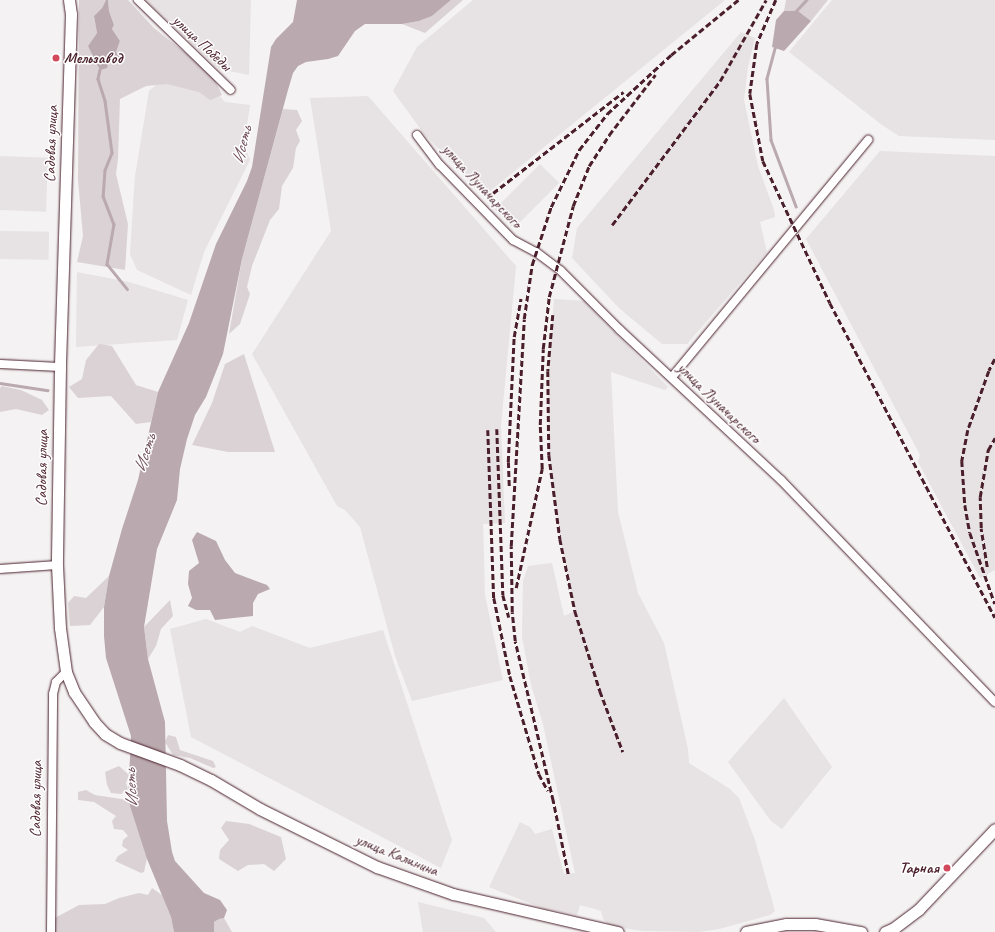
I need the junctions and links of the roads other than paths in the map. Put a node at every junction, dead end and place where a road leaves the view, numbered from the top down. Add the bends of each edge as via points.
1 (69, 0) edge
2 (138, 0) edge
3 (231, 90) dead end
4 (417, 135) dead end
5 (868, 140) dead end
6 (0, 364) edge
7 (60, 367) junction
8 (672, 377) junction
9 (57, 565) junction
10 (0, 569) edge
11 (66, 672) junction
12 (995, 702) edge
13 (995, 829) edge
14 (51, 932) edge
15 (618, 932) edge
16 (746, 932) edge
17 (862, 932) edge
18 (885, 932) edge

1 - 7 main road, Садовая улица via 71,14
2 - 3 street, улица Победы
4 - 8 street, улица Луначарского via 440,165 513,240 536,252 561,271
5 - 8 street
6 - 7 street
7 - 9 main road, Садовая улица
8 - 12 street, улица Луначарского via 781,480
9 - 10 street
9 - 11 main road, Садовая улица via 60,628
11 - 14 street, Садовая улица via 56,682 53,694
11 - 15 main road, улица Калинина via 74,692 104,734 120,744 180,764 322,841 377,867 453,894
13 - 18 main road via 919,909
16 - 17 main road via 786,924 815,924

